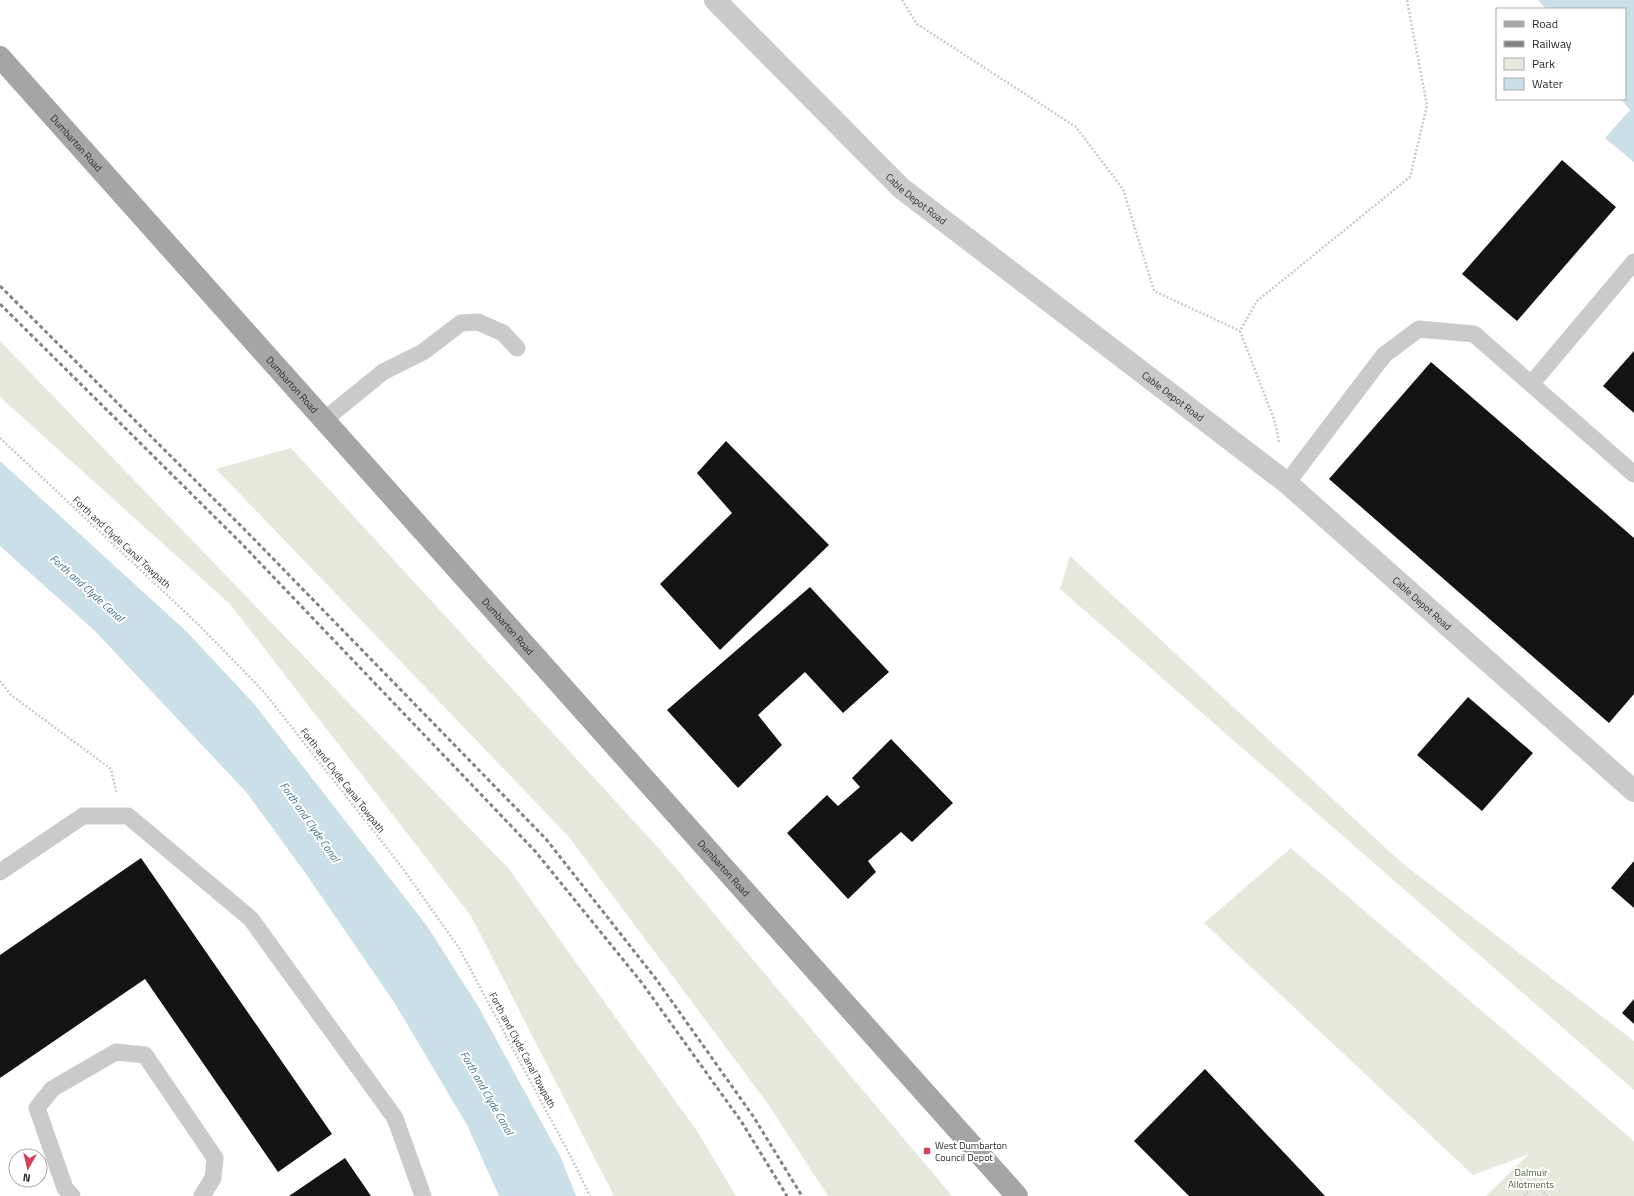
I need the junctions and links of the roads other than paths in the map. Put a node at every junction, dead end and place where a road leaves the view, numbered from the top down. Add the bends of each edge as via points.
1 (715, 0) edge
2 (0, 57) edge
3 (1634, 262) edge
4 (517, 348) dead end
5 (1532, 383) junction
6 (324, 420) junction
7 (1634, 474) edge
8 (1287, 483) junction
9 (1634, 790) edge
10 (0, 872) edge
11 (63, 1193) edge
12 (202, 1196) edge
13 (423, 1196) edge
14 (1017, 1196) edge

1 - 8 street, Cable Depot Road via 901,188
2 - 6 main road, Dumbarton Road
3 - 5 lane
4 - 6 lane via 503,333 478,322 461,323 422,352 383,372
5 - 7 lane
5 - 8 lane via 1474,334 1419,329 1384,355
6 - 14 main road, Dumbarton Road
8 - 9 street, Cable Depot Road
10 - 13 lane via 83,816 128,816 251,919 395,1118
11 - 12 lane via 37,1108 52,1089 116,1052 145,1055 215,1158 213,1178

